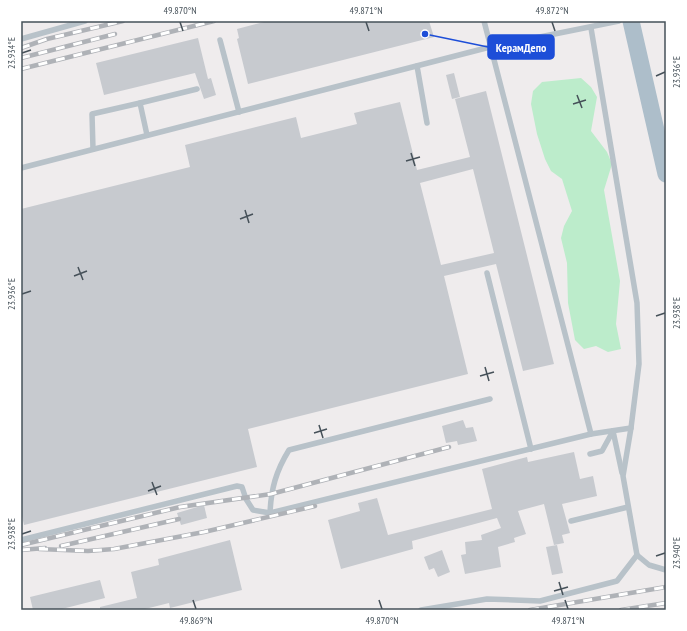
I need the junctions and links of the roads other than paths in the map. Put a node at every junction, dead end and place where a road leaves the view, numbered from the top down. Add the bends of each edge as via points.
1 (85, 21) edge
2 (484, 21) edge
3 (620, 21) edge
4 (631, 21) edge
5 (591, 28) junction
6 (21, 39) edge
7 (220, 40) dead end
8 (490, 47) junction
9 (417, 66) junction
10 (197, 89) dead end
11 (140, 103) junction
12 (238, 112) junction
13 (427, 123) dead end
14 (147, 135) junction
15 (93, 149) junction
16 (21, 168) edge
17 (666, 174) edge
18 (487, 273) dead end
19 (490, 399) dead end
20 (632, 428) junction
21 (613, 431) junction
22 (591, 434) junction
23 (531, 449) junction
24 (590, 454) dead end
25 (622, 476) junction
26 (628, 507) junction
27 (270, 513) junction
28 (571, 521) dead end
29 (21, 540) edge
30 (637, 555) junction
31 (666, 570) edge
32 (421, 610) edge

1 - 6 lane
2 - 8 lane
3 - 5 lane
4 - 17 main road
5 - 8 lane
5 - 20 lane via 637,303 638,364
7 - 12 lane
8 - 9 lane
8 - 22 lane
9 - 12 lane
9 - 13 lane
10 - 11 lane
11 - 14 lane
11 - 15 lane via 92,114
12 - 14 lane
14 - 15 lane
15 - 16 lane
18 - 23 lane
19 - 27 lane via 289,450 278,468 271,492
20 - 21 lane
20 - 25 lane
21 - 22 lane
21 - 24 lane via 602,451
21 - 25 lane
22 - 23 lane
23 - 27 lane
25 - 26 lane
26 - 28 lane
26 - 30 lane
27 - 29 lane via 253,510 242,487 237,486
30 - 31 lane via 649,565
30 - 32 lane via 617,581 540,601 487,599

